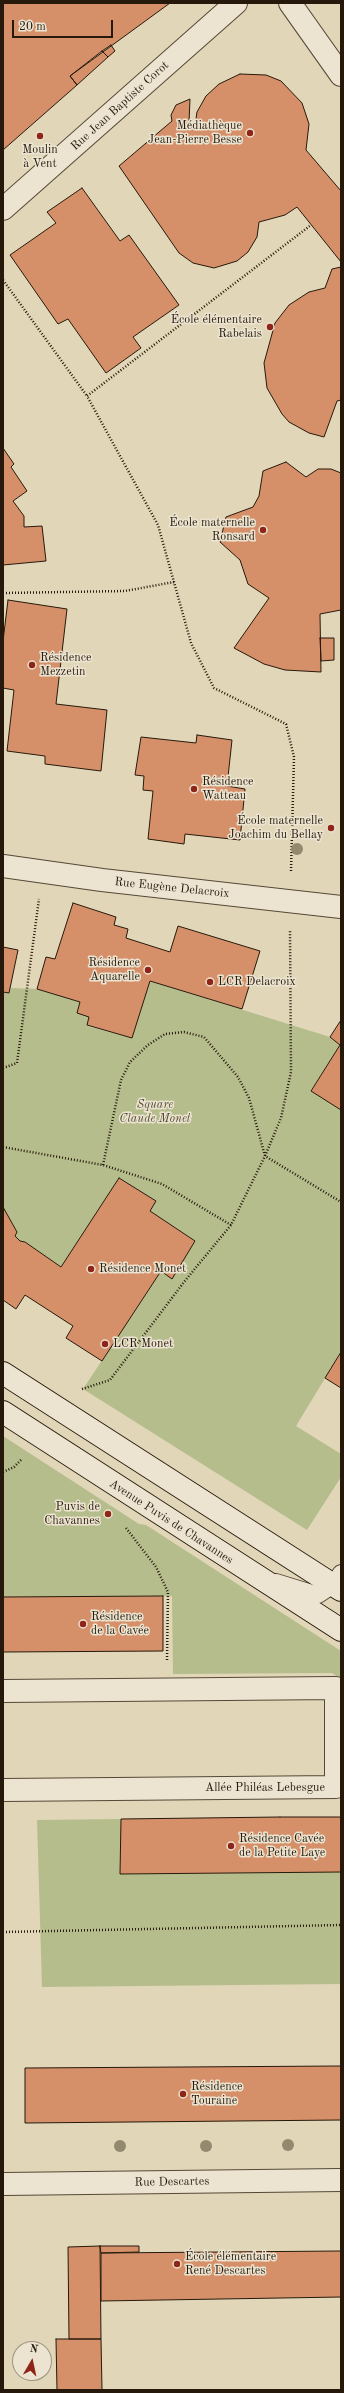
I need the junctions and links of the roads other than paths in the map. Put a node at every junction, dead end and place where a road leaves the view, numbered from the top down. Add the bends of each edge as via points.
1 (236, 3) edge
2 (290, 3) edge
3 (341, 74) edge
4 (3, 209) edge
5 (3, 866) edge
6 (341, 907) edge
7 (3, 1373) edge
8 (3, 1412) edge
9 (255, 1576) junction
10 (338, 1583) edge
11 (341, 1630) edge
12 (3, 1691) edge
13 (3, 1790) edge
14 (341, 2180) edge
15 (3, 2184) edge

1 - 4 street, Rue Jean Baptiste Corot
2 - 3 street
5 - 6 street, Rue Eugène Delacroix
7 - 10 street
8 - 9 street, Avenue Puvis de Chavannes
9 - 10 lane via 318,1595
9 - 11 street, Avenue Puvis de Chavannes
12 - 13 street, Allée Philéas Lebesgue via 336,1688 336,1787
14 - 15 street, Rue Descartes

